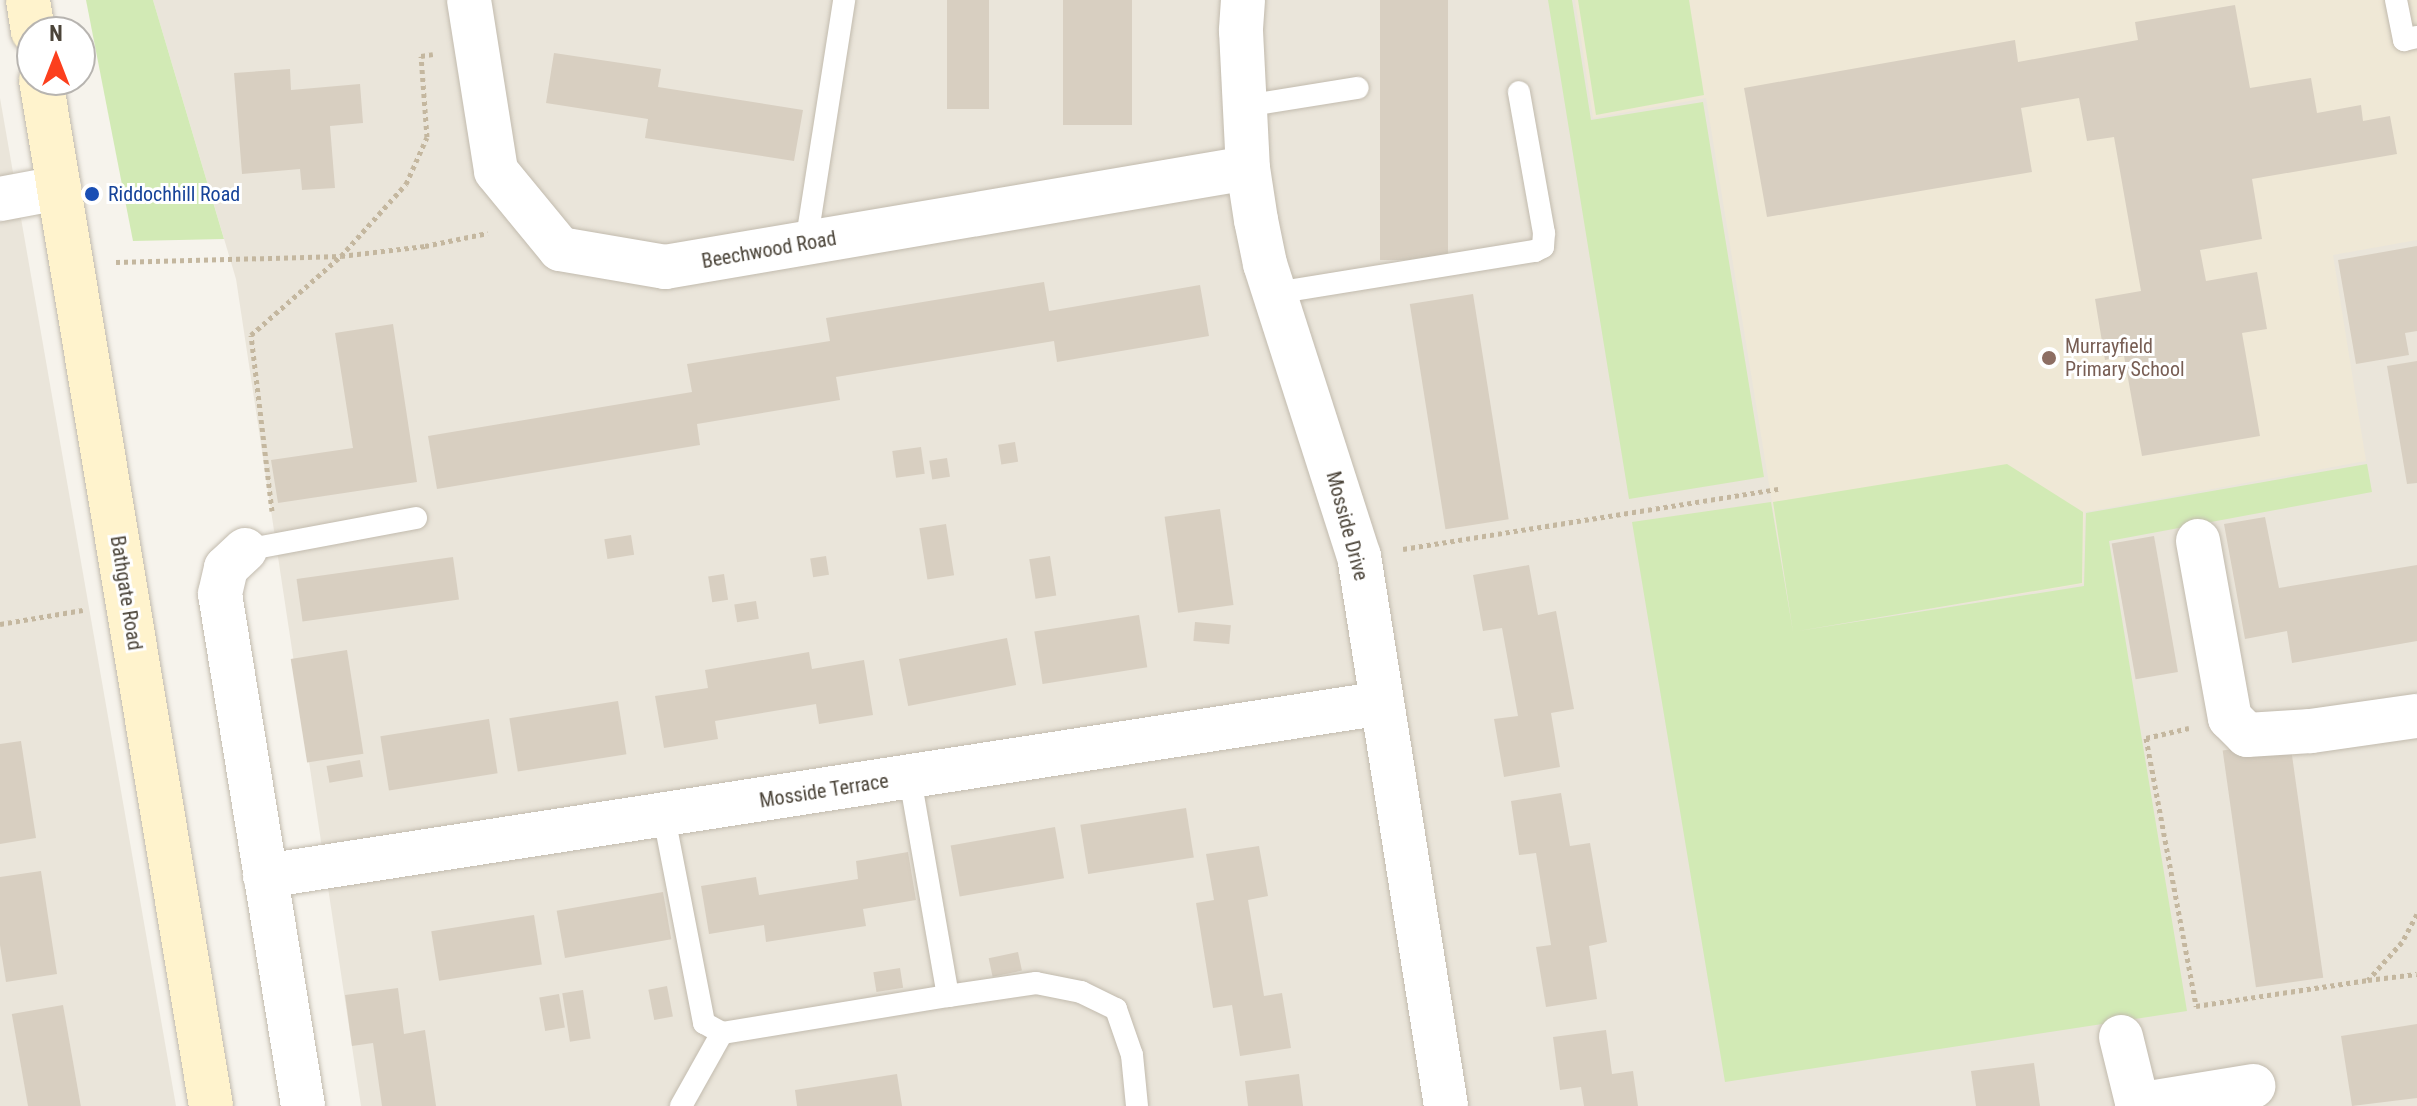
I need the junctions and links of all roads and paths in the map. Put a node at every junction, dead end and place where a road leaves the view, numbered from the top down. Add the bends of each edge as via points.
1 (469, 0) edge
2 (844, 0) edge
3 (1243, 0) edge
4 (2396, 0) edge
5 (2417, 37) edge
6 (477, 47) junction
7 (1358, 88) dead end
8 (1519, 92) dead end
9 (44, 96) edge
10 (1245, 106) junction
11 (1248, 168) junction
12 (59, 188) junction
13 (0, 199) edge
14 (534, 216) junction
15 (806, 244) junction
16 (341, 256) junction
17 (71, 263) junction
18 (1275, 293) junction
19 (1778, 489) dead end
20 (416, 518) dead end
21 (2198, 541) dead end
22 (261, 546) junction
23 (1359, 556) junction
24 (127, 602) junction
25 (0, 624) edge
26 (1382, 703) junction
27 (2417, 716) edge
28 (2230, 718) junction
29 (910, 778) junction
30 (664, 817) junction
31 (265, 876) junction
32 (2417, 914) edge
33 (2417, 974) edge
34 (2368, 980) junction
35 (948, 996) junction
36 (722, 1033) junction
37 (2121, 1037) dead end
38 (2253, 1086) dead end
39 (2138, 1105) edge
40 (211, 1106) edge
41 (303, 1106) edge
42 (681, 1106) edge
43 (1137, 1106) edge
44 (1446, 1106) edge

1 - 6 street, Beechwood Road
2 - 15 lane
3 - 10 street, Mosside Drive
4 - 5 lane via 2404,40
6 - 14 street, Beechwood Road via 496,171
6 - 16 path via 421,56 427,137 406,184
7 - 10 lane
8 - 18 lane via 1543,247
9 - 12 main road, Bathgate Road
10 - 11 street, Mosside Drive
11 - 15 street, Beechwood Road
11 - 18 street, Mosside Drive
12 - 13 street
12 - 17 main road, Bathgate Road
14 - 15 street, Beechwood Road via 560,249 665,267
14 - 16 path via 510,228 425,246
16 - 17 path
16 - 22 path via 251,335
17 - 24 main road, Bathgate Road
18 - 23 street, Mosside Drive
19 - 23 path
20 - 22 lane
21 - 28 street
22 - 31 street via 226,568 220,594
23 - 26 street, Mosside Drive
24 - 25 path
24 - 40 main road, Bathgate Road
26 - 29 street, Mosside Terrace
26 - 44 street, Mosside Drive
27 - 28 street via 2247,735
28 - 34 path via 2146,738 2196,1006
29 - 30 street, Mosside Terrace
29 - 35 lane
30 - 31 street, Mosside Terrace
30 - 36 lane via 704,1023
31 - 41 street
32 - 34 path via 2402,942
33 - 34 path
35 - 36 lane
35 - 43 lane via 1036,983 1081,992 1116,1009 1132,1055
36 - 42 lane
37 - 39 street
38 - 39 street

